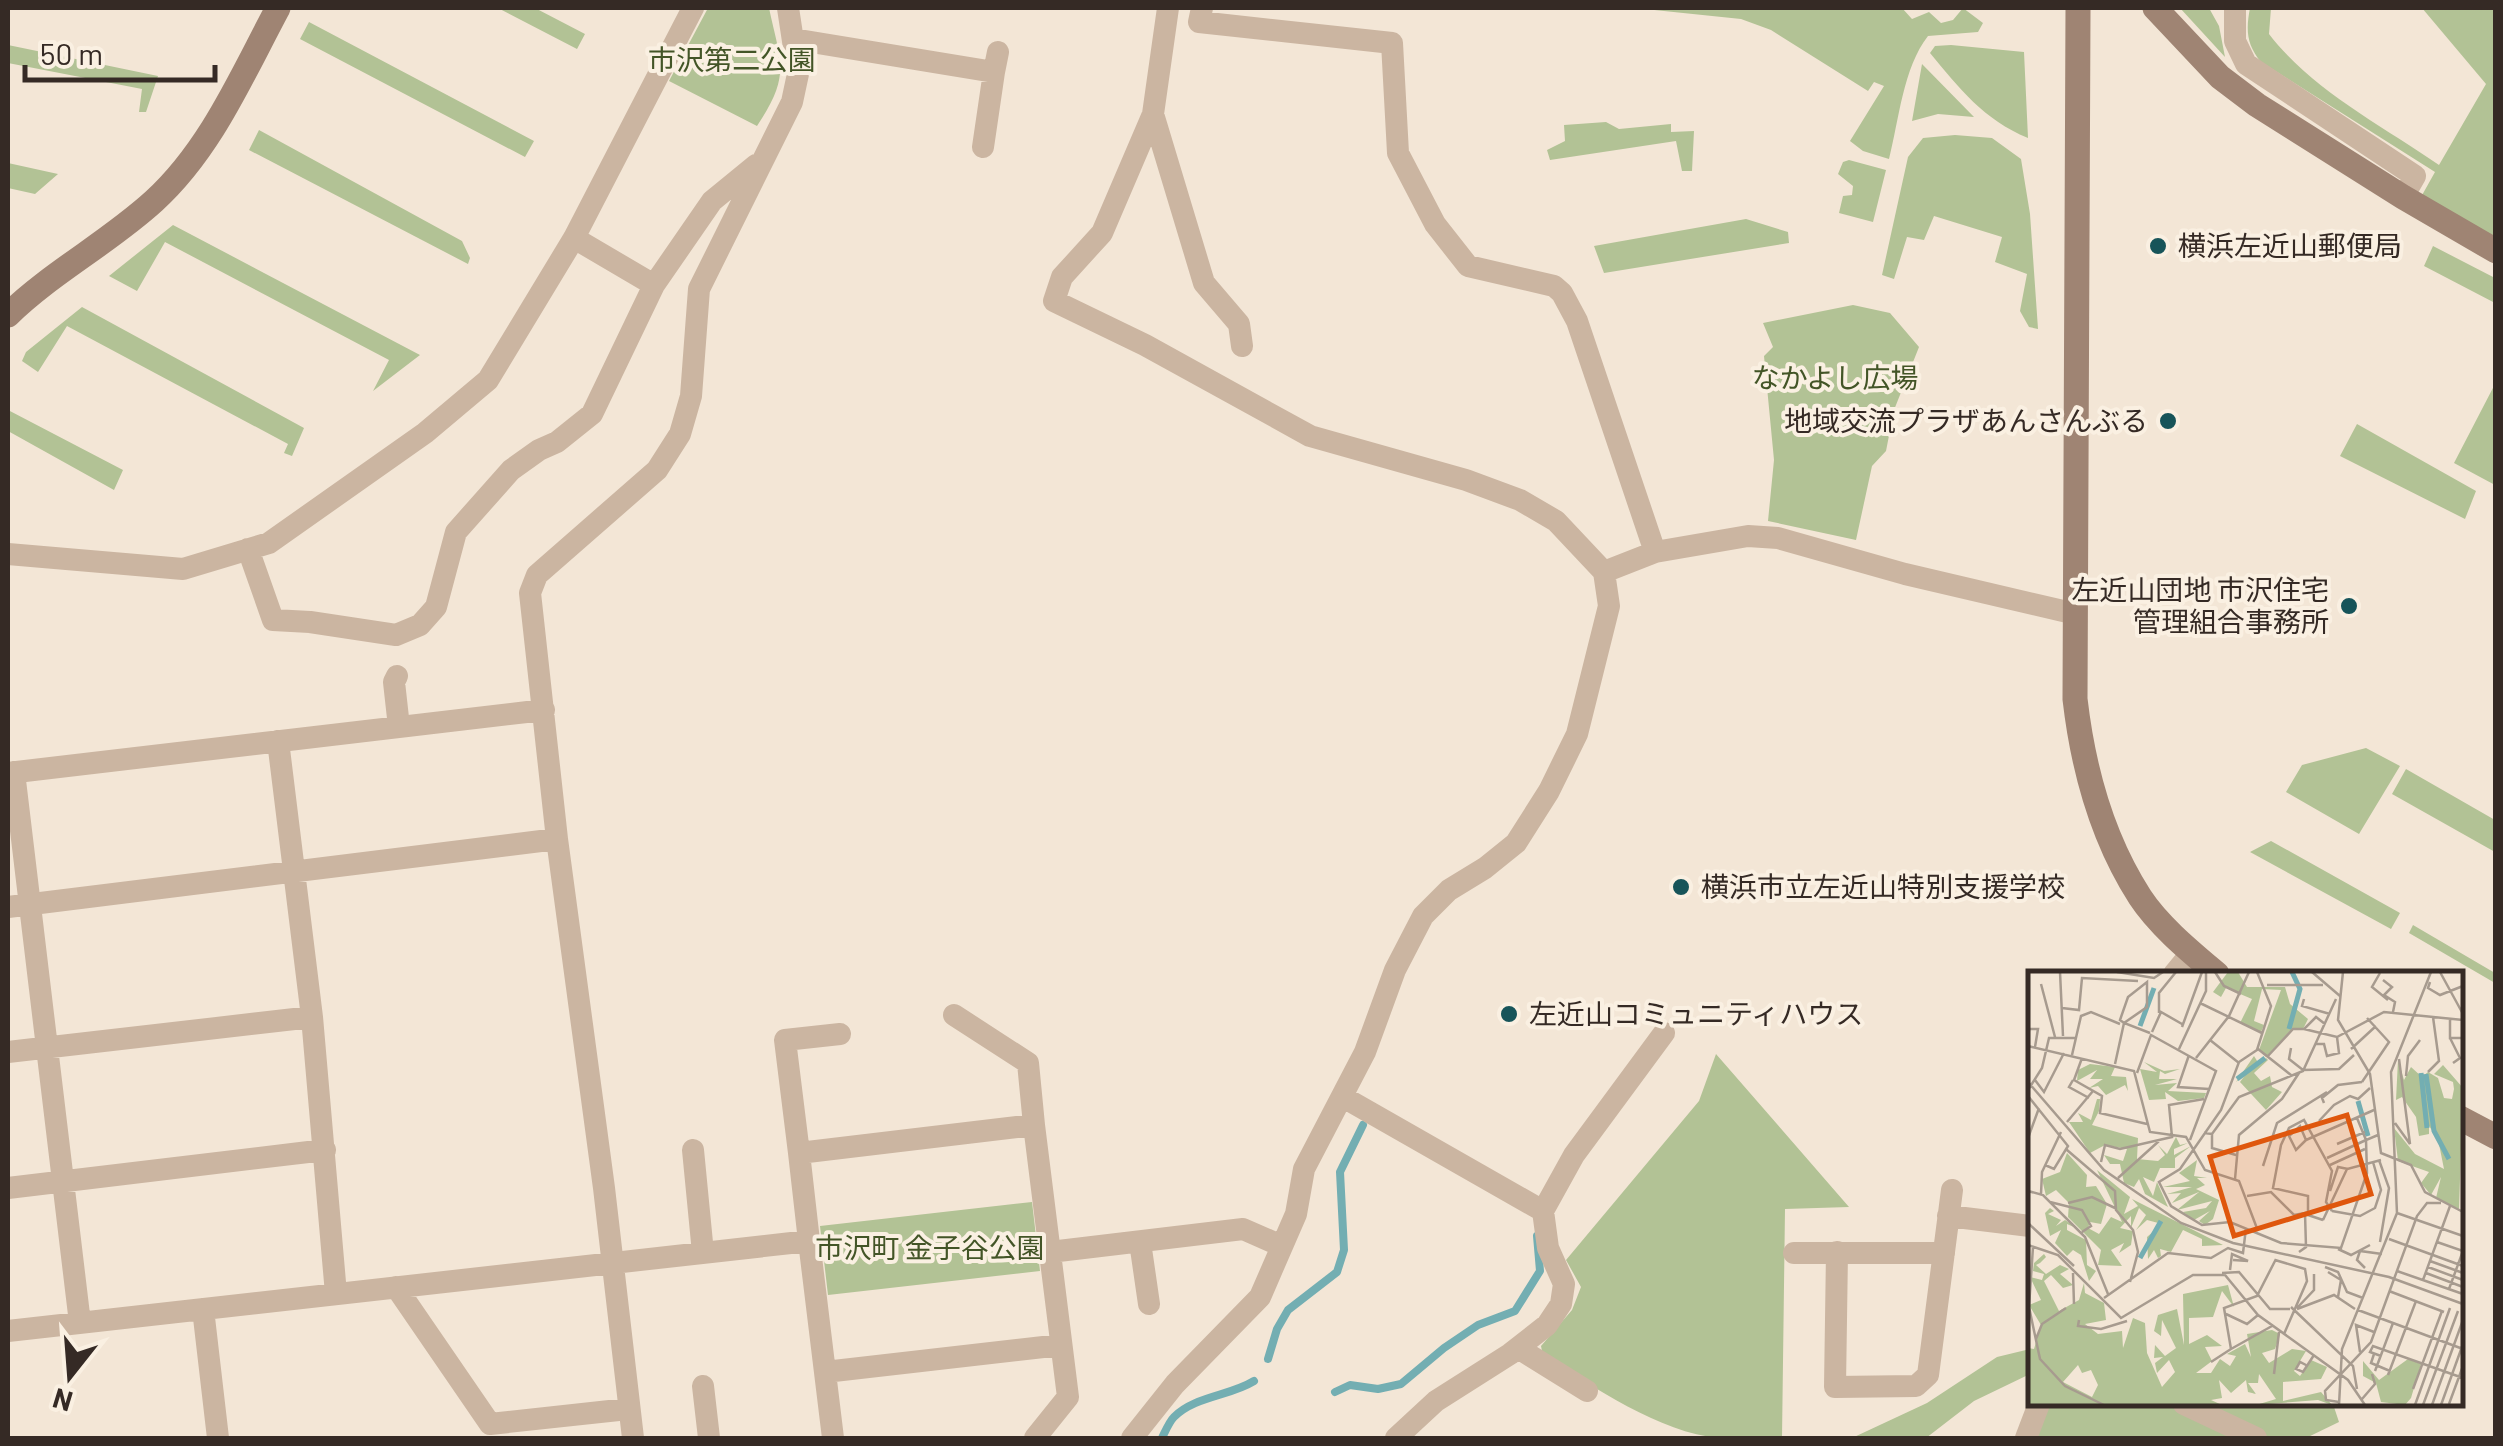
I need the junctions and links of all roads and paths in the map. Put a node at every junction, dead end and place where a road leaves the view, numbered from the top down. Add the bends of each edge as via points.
1 (278, 8) edge
2 (693, 8) edge
3 (788, 8) edge
4 (1168, 8) edge
5 (1202, 8) edge
6 (2078, 8) edge
7 (2155, 8) edge
8 (2235, 8) edge
9 (793, 39) junction
10 (1153, 114) junction
11 (983, 147) dead end
12 (760, 162) junction
13 (2403, 197) junction
14 (574, 238) junction
15 (2496, 251) edge
16 (654, 286) junction
17 (8, 314) edge
18 (1242, 346) dead end
19 (248, 550) junction
20 (1654, 552) junction
21 (8, 554) edge
22 (1604, 572) junction
23 (2076, 614) junction
24 (397, 676) dead end
25 (544, 710) junction
26 (398, 727) junction
27 (278, 741) junction
28 (11, 772) edge
29 (557, 839) junction
30 (294, 871) junction
31 (19, 906) edge
32 (2192, 952) junction
33 (2176, 971) edge
34 (2214, 971) edge
35 (954, 1015) dead end
36 (312, 1016) junction
37 (1664, 1033) dead end
38 (840, 1034) dead end
39 (48, 1046) junction
40 (8, 1052) edge
41 (1343, 1097) junction
42 (2463, 1120) edge
43 (1034, 1125) junction
44 (2496, 1138) edge
45 (324, 1150) junction
46 (693, 1150) dead end
47 (798, 1154) junction
48 (62, 1182) junction
49 (8, 1188) edge
50 (1952, 1190) dead end
51 (1543, 1211) junction
52 (1948, 1216) junction
53 (2028, 1226) edge
54 (809, 1242) junction
55 (1140, 1242) junction
56 (1282, 1246) junction
57 (1050, 1252) junction
58 (1837, 1252) junction
59 (1944, 1252) junction
60 (704, 1253) junction
61 (1794, 1253) dead end
62 (611, 1263) junction
63 (396, 1287) junction
64 (336, 1294) junction
65 (1149, 1304) dead end
66 (203, 1309) junction
67 (80, 1323) junction
68 (8, 1331) edge
69 (1061, 1345) junction
70 (1518, 1348) junction
71 (825, 1372) junction
72 (702, 1386) dead end
73 (1586, 1391) dead end
74 (2038, 1406) edge
75 (2188, 1406) edge
76 (628, 1408) junction
77 (218, 1438) edge
78 (633, 1438) edge
79 (709, 1438) edge
80 (833, 1438) edge
81 (1034, 1438) edge
82 (1132, 1438) edge
83 (1396, 1438) edge
84 (2026, 1438) edge
85 (2256, 1438) edge

1 - 17 street via 214,127 174,180
2 - 14 street
3 - 9 street
4 - 10 street
5 - 20 street via 1199,22 1392,42 1398,153 1435,224 1468,266 1562,293 1578,320
6 - 23 street
7 - 13 street via 2220,77
8 - 13 street via 2235,41 2246,64 2415,176
9 - 11 street via 996,62
9 - 12 street via 798,74 792,102
10 - 18 street via 1204,282 1239,324
10 - 22 street via 1102,233 1062,277 1054,301 1246,395 1310,436 1520,500 1556,521
12 - 16 street via 712,201
12 - 25 street via 699,289 692,396 680,434 657,470 536,575 530,593
13 - 15 street
14 - 16 street
14 - 19 street via 488,380 425,433 269,543
16 - 19 street via 592,414 512,470 456,532 436,607 406,640 273,620
19 - 21 street via 184,569
20 - 22 street
20 - 23 street via 1748,536 1778,538
22 - 41 street via 1603,638 1577,734 1549,791 1516,843 1428,910 1395,970
23 - 32 street via 2081,746 2100,816 2142,899
24 - 26 street
25 - 26 street
25 - 29 street
26 - 27 street
27 - 28 street
27 - 30 street
28 - 31 street
29 - 30 street
29 - 62 street
30 - 31 street
30 - 36 street
31 - 39 street
32 - 33 street
32 - 34 street
35 - 43 street via 1028,1063
36 - 39 street
36 - 45 street
37 - 51 street via 1574,1155
38 - 47 street via 785,1040
39 - 40 street
39 - 48 street
41 - 51 street
41 - 56 street via 1304,1169
42 - 44 street
43 - 47 street
43 - 57 street
45 - 48 street
45 - 64 street
46 - 60 street
47 - 54 street
48 - 49 street
48 - 67 street
50 - 52 street
51 - 70 street via 1548,1248 1564,1284 1561,1304
52 - 53 street
52 - 59 street
54 - 60 street
54 - 71 street
55 - 56 street via 1244,1230
55 - 57 street
55 - 65 street
56 - 82 street via 1260,1297 1174,1384
57 - 69 street
58 - 59 street
58 - 59 street via 1835,1386 1916,1386 1928,1376
58 - 61 street
60 - 62 street
62 - 63 street
62 - 76 street
63 - 64 street
63 - 76 street via 490,1424
64 - 66 street
66 - 67 street
66 - 77 street
67 - 68 street
69 - 71 street
69 - 81 street via 1068,1397
70 - 73 street
70 - 83 street via 1436,1401
71 - 80 street
72 - 79 street
74 - 84 street
75 - 85 street
76 - 78 street

